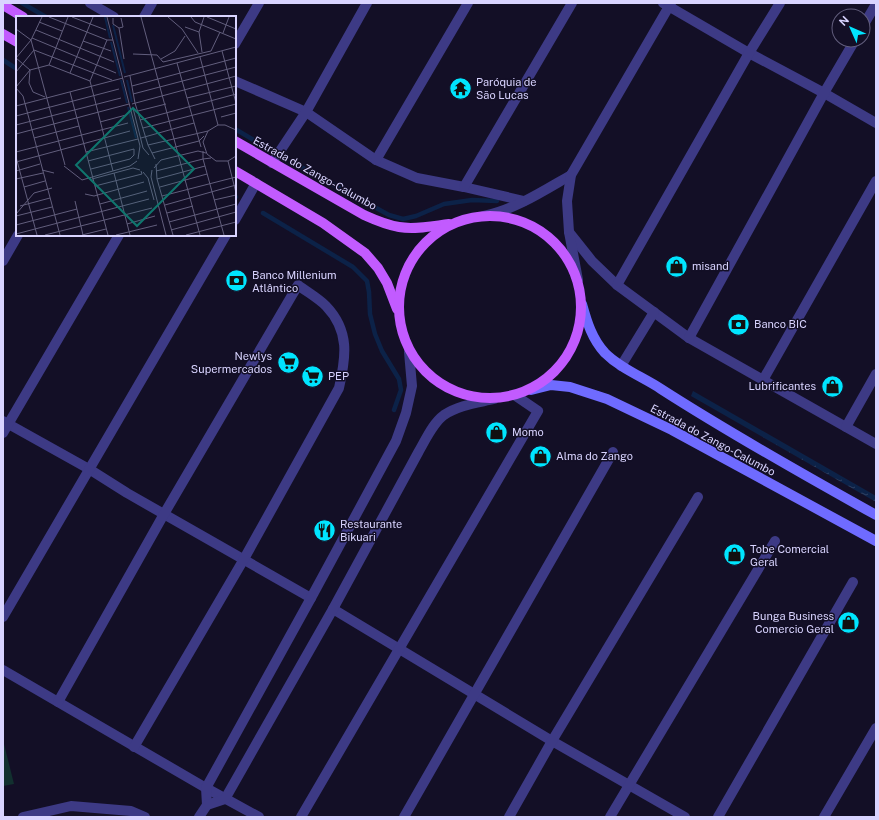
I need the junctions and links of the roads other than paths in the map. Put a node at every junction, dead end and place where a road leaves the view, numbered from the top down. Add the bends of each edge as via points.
1 (90, 3) edge
2 (152, 3) edge
3 (258, 3) edge
4 (366, 3) edge
5 (468, 3) edge
6 (572, 3) edge
7 (780, 3) edge
8 (668, 4) edge
9 (3, 5) edge
10 (21, 16) edge
11 (112, 16) edge
12 (145, 16) edge
13 (3, 34) edge
14 (16, 41) edge
15 (236, 42) edge
16 (850, 48) edge
17 (750, 53) junction
18 (236, 81) edge
19 (824, 93) junction
20 (306, 112) junction
21 (876, 123) edge
22 (236, 142) edge
23 (376, 160) junction
24 (272, 164) junction
25 (236, 172) edge
26 (571, 175) junction
27 (876, 182) edge
28 (256, 183) junction
29 (464, 187) junction
30 (524, 201) junction
31 (484, 216) junction
32 (236, 218) edge
33 (455, 223) junction
34 (569, 232) junction
35 (17, 236) edge
36 (118, 236) edge
37 (225, 236) edge
38 (3, 261) edge
39 (578, 280) junction
40 (618, 285) junction
41 (582, 304) junction
42 (654, 312) junction
43 (401, 329) junction
44 (689, 338) junction
45 (410, 352) junction
46 (621, 366) junction
47 (876, 374) edge
48 (763, 380) junction
49 (531, 390) junction
50 (516, 396) junction
51 (494, 399) junction
52 (6, 422) edge
53 (846, 427) junction
54 (3, 433) edge
55 (876, 444) edge
56 (613, 452) dead end
57 (89, 469) junction
58 (698, 497) dead end
59 (164, 514) junction
60 (876, 515) edge
61 (775, 541) dead end
62 (876, 541) edge
63 (244, 559) junction
64 (853, 582) dead end
65 (311, 598) junction
66 (333, 609) junction
67 (3, 617) edge
68 (400, 649) junction
69 (3, 670) edge
70 (475, 694) junction
71 (58, 702) junction
72 (876, 728) edge
73 (552, 741) junction
74 (134, 747) junction
75 (630, 785) junction
76 (206, 788) junction
77 (225, 799) junction
78 (207, 805) junction
79 (23, 817) edge
80 (145, 817) edge
81 (199, 817) edge
82 (259, 817) edge
83 (301, 817) edge
84 (404, 817) edge
85 (509, 817) edge
86 (610, 817) edge
87 (685, 817) edge
88 (718, 817) edge
89 (824, 817) edge

1 - 11 street
2 - 12 street
3 - 15 street
4 - 20 street
5 - 23 street
6 - 29 street
7 - 17 street
8 - 17 street
8 - 26 street
9 - 10 main road
13 - 14 main road
16 - 19 street
17 - 19 street
17 - 40 street
18 - 20 street
19 - 21 street
19 - 44 street
20 - 23 street
20 - 24 street
22 - 24 main road, Estrada do Zango-Calumbo
23 - 29 street via 417,178
24 - 33 main road, Estrada do Zango-Calumbo via 383,223 417,228
25 - 28 main road
26 - 30 street
26 - 34 street via 568,201
27 - 48 street
28 - 32 street
28 - 43 main road via 323,223 365,253 387,283 396,304
29 - 30 street
30 - 31 street via 502,212
31 - 33 main road
31 - 39 main road via 508,218 532,225 552,239 568,258
33 - 43 main road via 421,247 409,264 398,305
34 - 39 street
34 - 40 street via 592,261
35 - 38 street
36 - 52 street
37 - 57 street
39 - 41 main road
40 - 42 street
41 - 46 main road, Estrada do Zango-Calumbo via 595,340
41 - 49 main road via 579,330 569,354 552,375
42 - 44 street
42 - 46 street
43 - 45 main road
44 - 48 street
45 - 51 main road via 426,374 448,389 470,397
45 - 65 street via 412,386 396,441
46 - 60 main road, Estrada do Zango-Calumbo
47 - 53 street
48 - 53 street
49 - 50 main road
49 - 62 main road, Estrada do Zango-Calumbo via 551,385 570,387 607,398 672,430
50 - 51 main road
50 - 68 street via 538,411
51 - 66 street via 467,405 444,416 433,428 418,450
52 - 54 street
52 - 57 street
53 - 55 street
56 - 70 street
57 - 59 street
57 - 67 street
58 - 73 street
59 - 63 street
59 - 63 street via 298,285 333,315 342,332 345,350 344,369 339,388
59 - 71 street
61 - 75 street
63 - 65 street
63 - 74 street
64 - 88 street
65 - 76 street
66 - 68 street
66 - 77 street
68 - 70 street
68 - 83 street
69 - 71 street
70 - 73 street
70 - 84 street
71 - 74 street
72 - 89 street
73 - 75 street
73 - 85 street
74 - 76 street
75 - 86 street
75 - 87 street
76 - 77 street
76 - 78 street
77 - 78 street
77 - 82 street
78 - 81 street
79 - 80 street via 71,806 131,811

